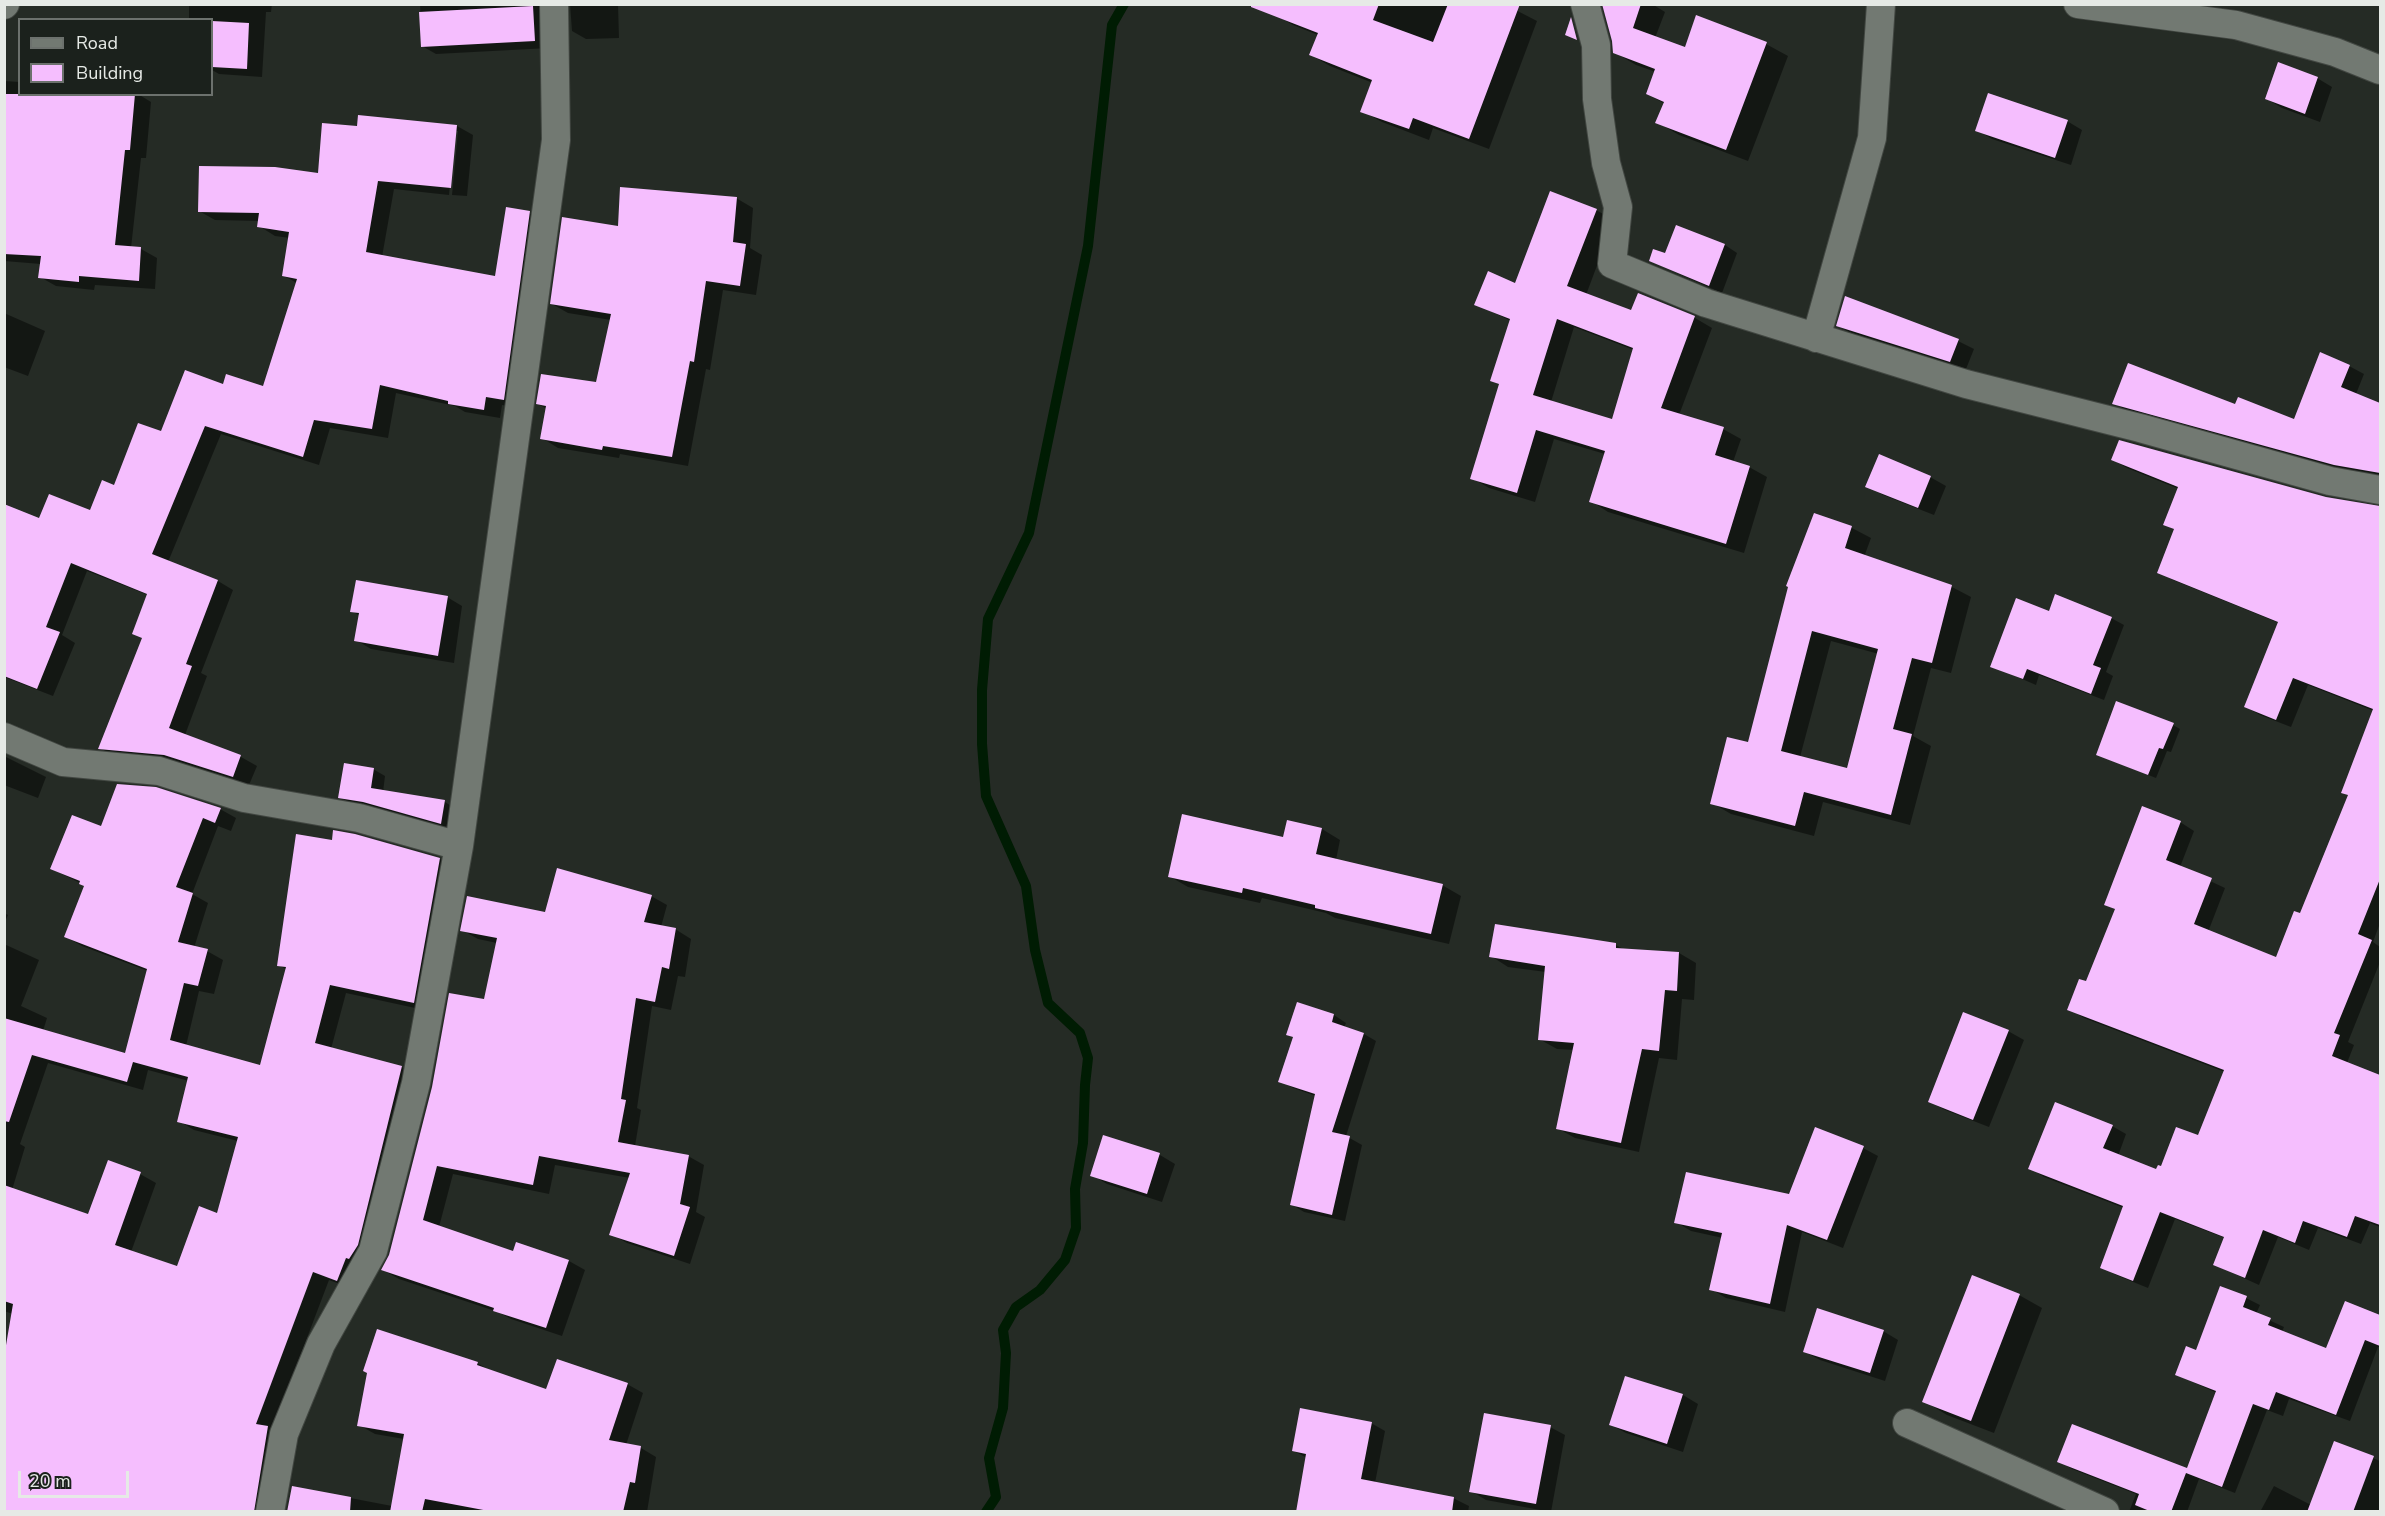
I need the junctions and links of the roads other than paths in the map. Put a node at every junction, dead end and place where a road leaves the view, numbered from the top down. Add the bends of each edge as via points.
1 (554, 4) edge
2 (1585, 4) edge
3 (1881, 4) edge
4 (2078, 4) edge
5 (2380, 70) edge
6 (1816, 338) junction
7 (2380, 490) edge
8 (4, 737) edge
9 (459, 846) junction
10 (1906, 1423) dead end
11 (270, 1512) edge
12 (2105, 1512) edge

1 - 9 street via 556,140
2 - 6 street via 1596,45 1597,99 1606,163 1618,207 1612,264 1706,303
3 - 6 street via 1872,138
4 - 5 street via 2236,25 2335,52
6 - 7 street via 1966,384 2330,481
8 - 9 street via 63,762 159,771 244,798 359,818
9 - 11 street via 416,1083 373,1251 321,1344 284,1434
10 - 12 street

